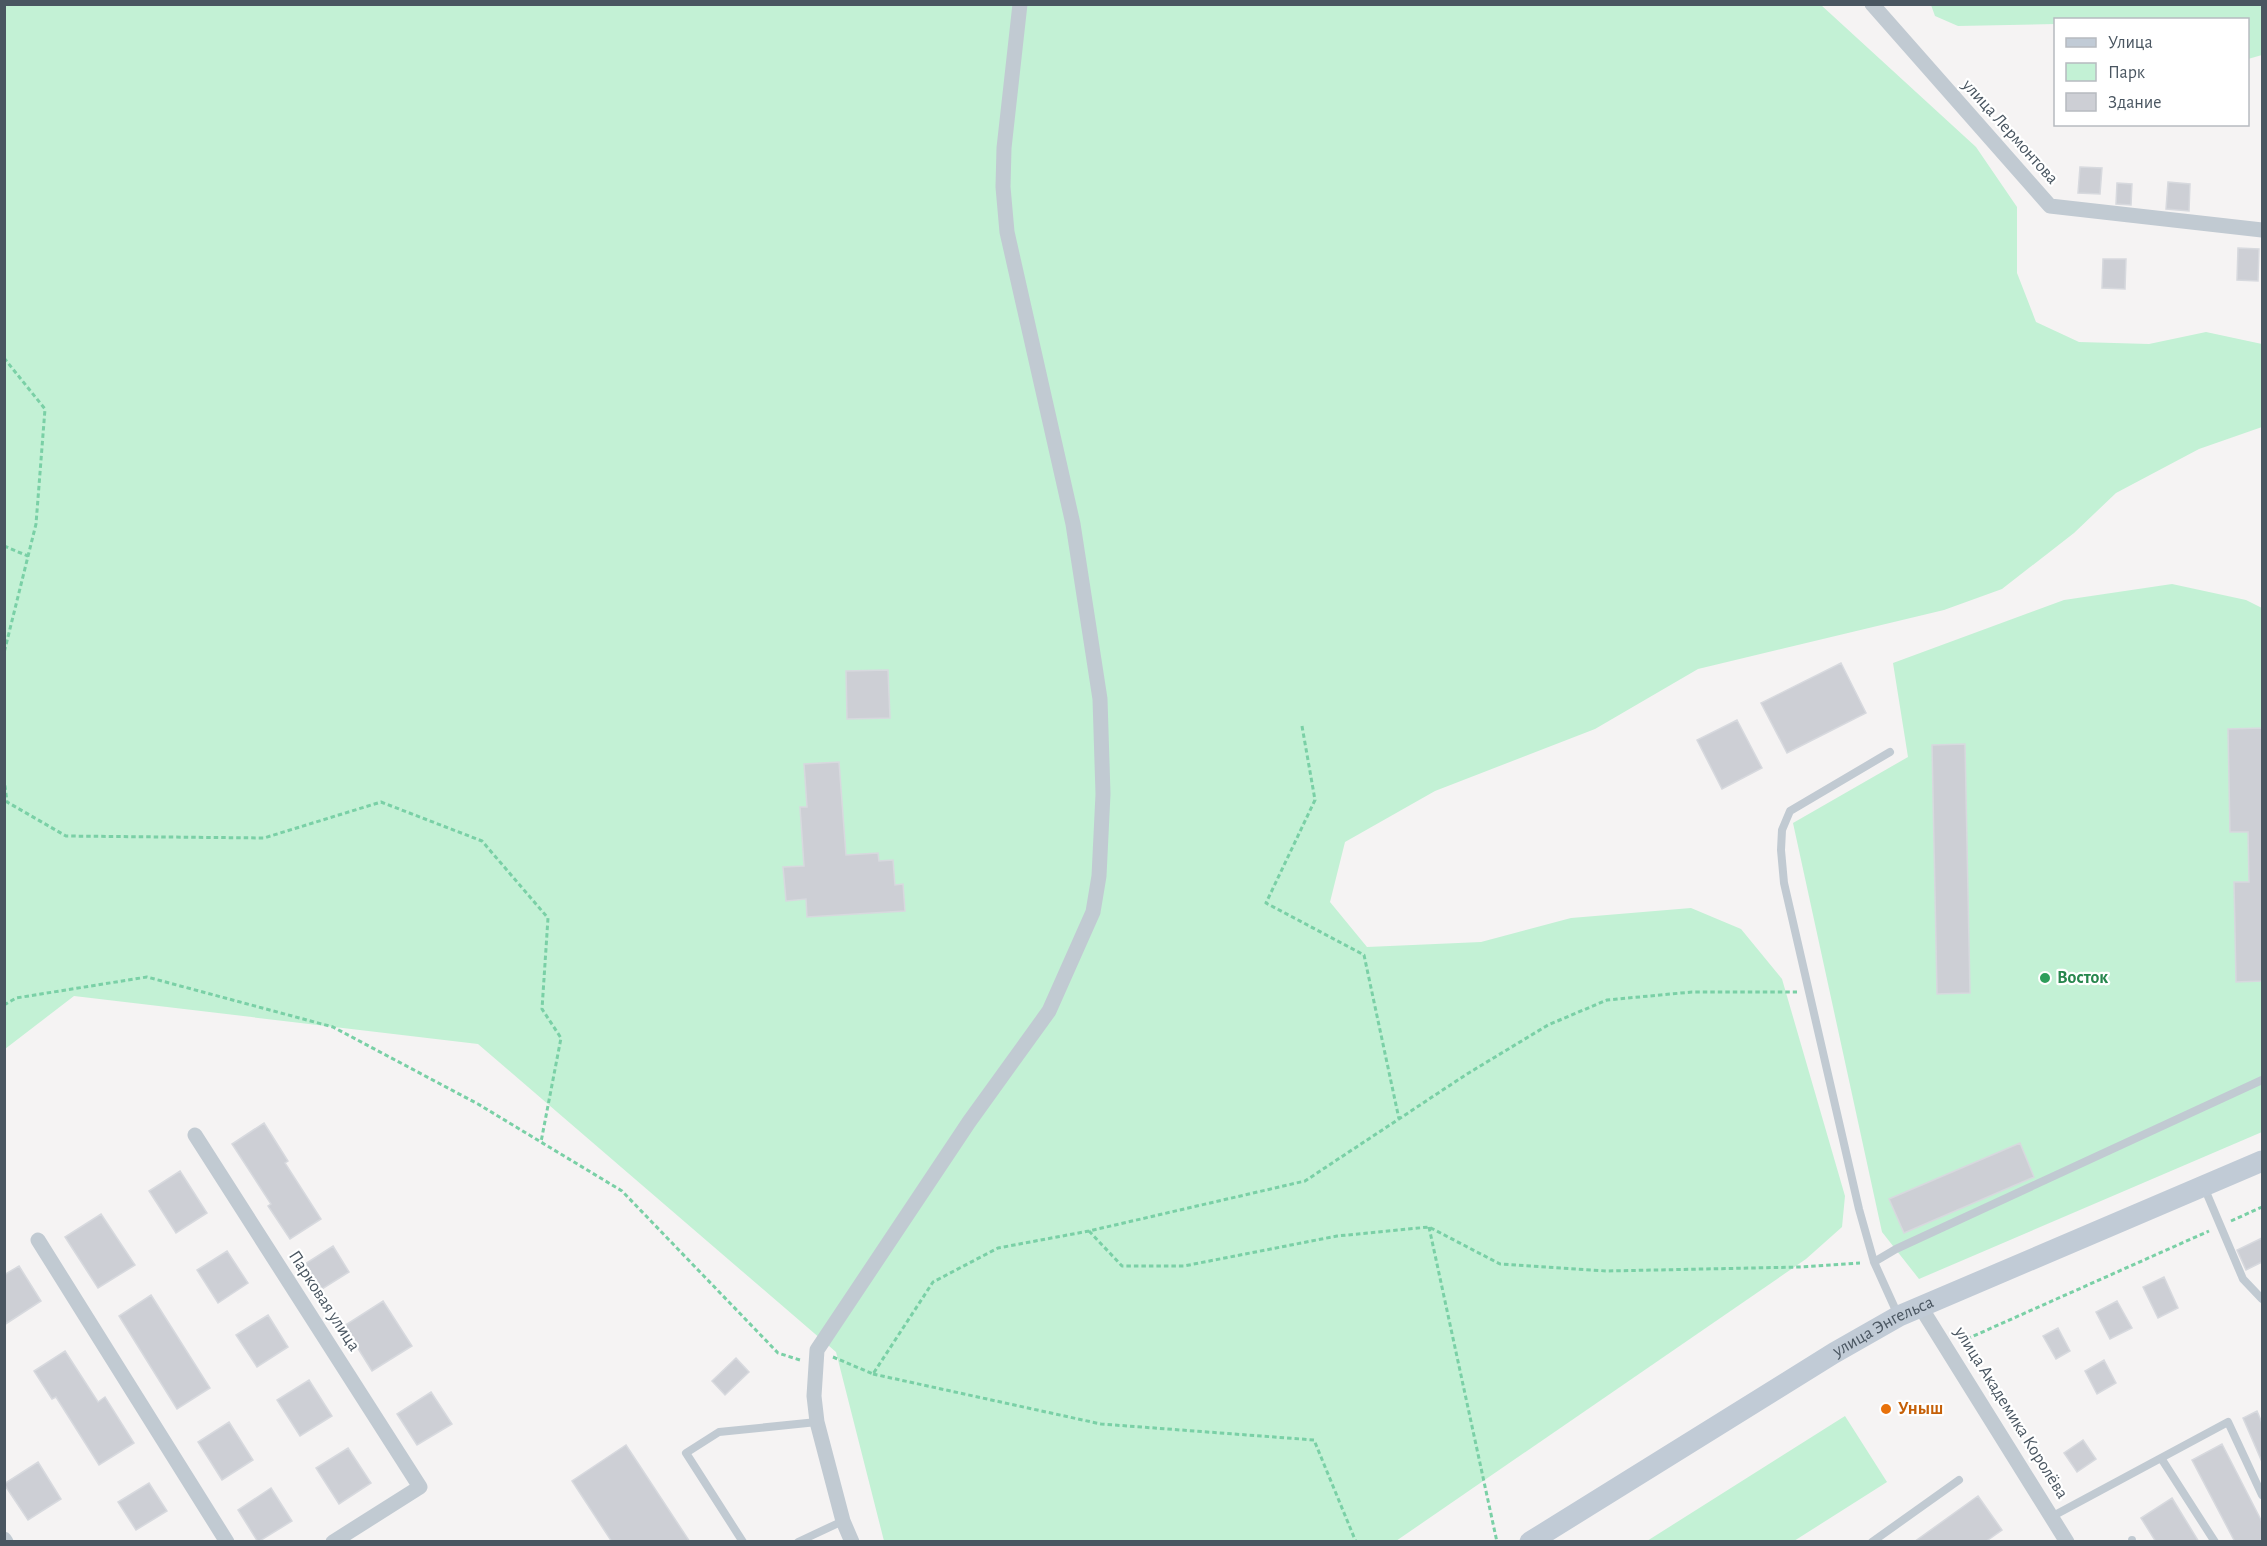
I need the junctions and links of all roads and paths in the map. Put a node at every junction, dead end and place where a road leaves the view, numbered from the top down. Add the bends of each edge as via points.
1 (1020, 4) edge
2 (1872, 4) edge
3 (2262, 230) edge
4 (4, 358) edge
5 (4, 546) edge
6 (28, 556) junction
7 (4, 653) edge
8 (1302, 726) dead end
9 (1890, 752) dead end
10 (4, 778) edge
11 (6, 803) edge
12 (1809, 992) junction
13 (4, 1005) edge
14 (2262, 1080) edge
15 (1399, 1119) junction
16 (195, 1135) dead end
17 (541, 1142) junction
18 (2262, 1161) edge
19 (2203, 1186) junction
20 (2262, 1207) edge
21 (2220, 1226) junction
22 (1429, 1227) junction
23 (1089, 1231) junction
24 (38, 1240) dead end
25 (1874, 1262) junction
26 (2262, 1299) edge
27 (1920, 1306) junction
28 (1899, 1316) junction
29 (1946, 1347) junction
30 (816, 1358) junction
31 (873, 1374) junction
32 (817, 1422) junction
33 (2161, 1458) junction
34 (1959, 1480) dead end
35 (2262, 1495) edge
36 (2053, 1516) junction
37 (843, 1521) junction
38 (1534, 1541) edge
39 (227, 1542) edge
40 (333, 1542) edge
41 (742, 1542) edge
42 (798, 1542) edge
43 (852, 1542) edge
44 (1356, 1542) edge
45 (1497, 1542) edge
46 (1872, 1542) edge
47 (2067, 1542) edge
48 (2215, 1542) edge

1 - 30 street via 1003,188 1007,232 1073,524 1100,699 1103,794 1099,876 1093,912 1049,1011 969,1122
2 - 3 street, улица Лермонтова via 2050,206
4 - 6 path via 45,409 36,524
5 - 6 path
6 - 7 path
8 - 15 path via 1315,800 1266,903 1364,955
9 - 12 lane via 1790,811 1782,830 1784,883
10 - 11 path
11 - 17 path via 66,836 264,838 381,802 482,841 548,918 542,1009 561,1038
12 - 15 path via 1692,992 1607,1000 1548,1025
12 - 25 lane
13 - 17 path via 16,998 147,977 333,1027
14 - 25 lane
15 - 23 path via 1305,1181
16 - 40 street, Парковая улица via 420,1487
17 - 30 path via 622,1191 778,1353
18 - 19 main road, улица Энгельса
19 - 21 lane
19 - 27 main road, улица Энгельса
20 - 21 path
21 - 26 lane via 2243,1279
21 - 29 path
22 - 23 path via 1337,1236 1184,1266 1122,1266
22 - 25 path via 1500,1264 1607,1271
22 - 45 path
23 - 31 path via 998,1248 933,1282
24 - 39 street
25 - 28 lane
27 - 28 main road, улица Энгельса
27 - 29 street, улица Академика Королёва
28 - 38 main road, улица Энгельса
29 - 36 street, улица Академика Королёва
30 - 31 path
30 - 32 street
31 - 44 path via 1101,1424 1314,1440
32 - 37 street
32 - 41 lane via 719,1432 686,1453
33 - 35 lane via 2228,1422
33 - 36 lane
33 - 48 lane
34 - 46 lane
36 - 47 street, улица Академика Королёва
37 - 42 lane
37 - 43 street

